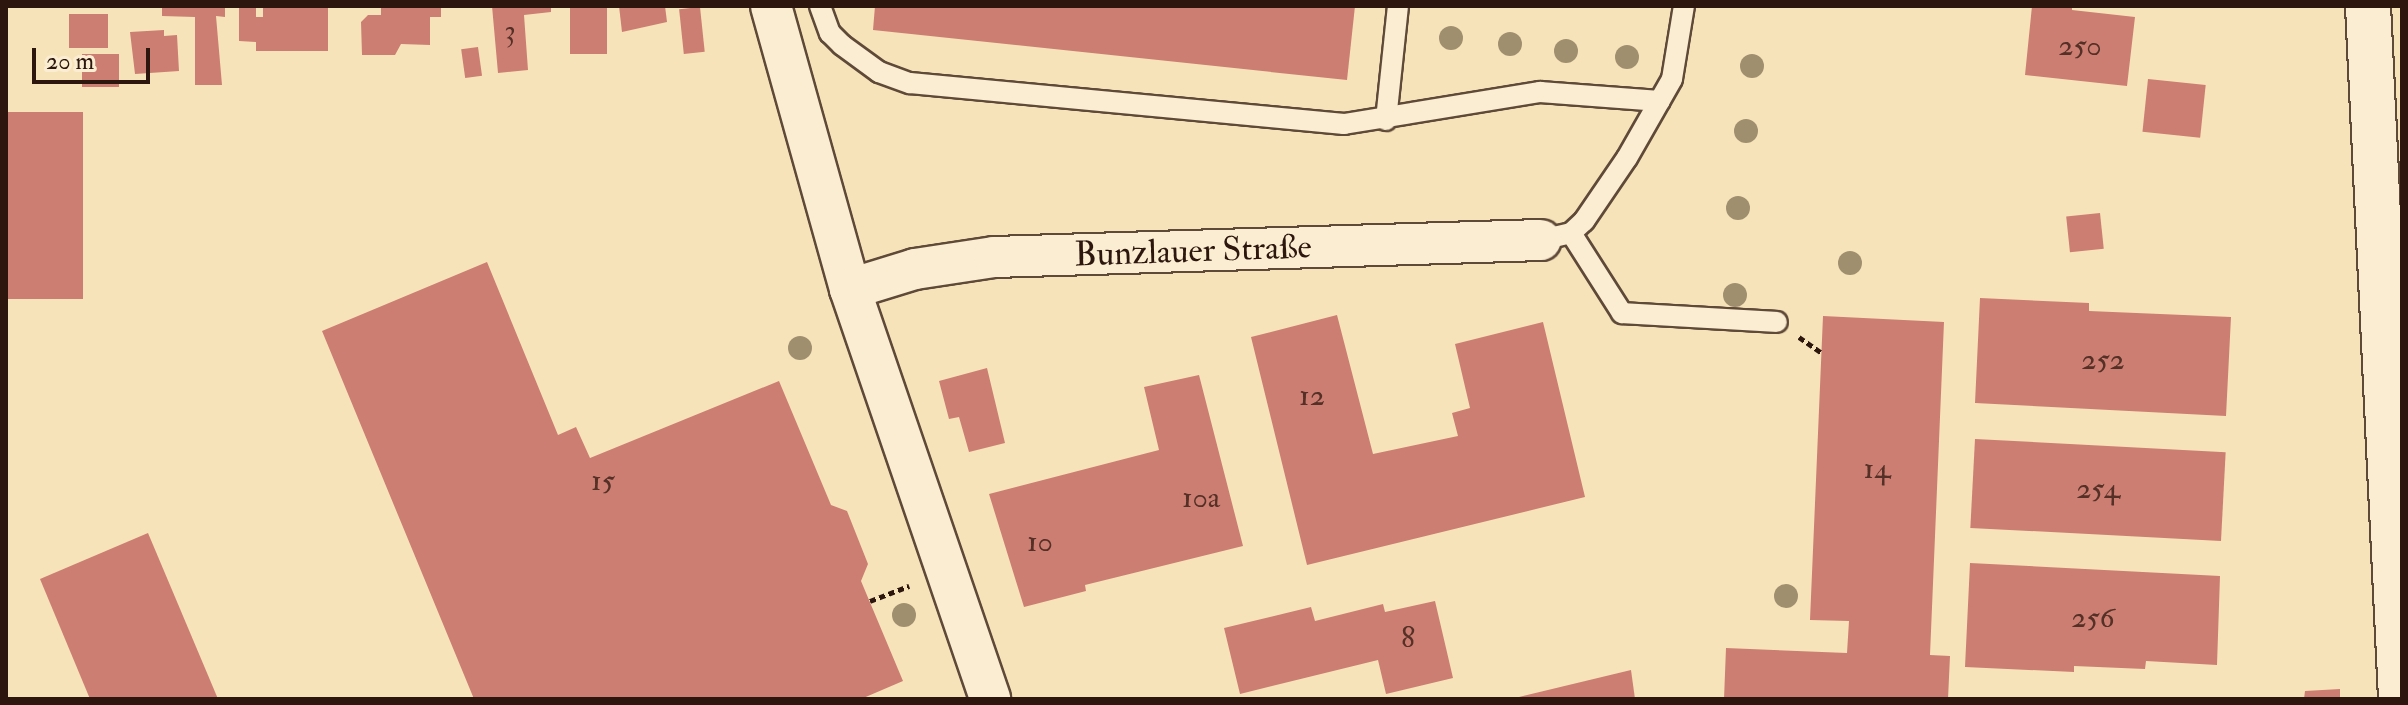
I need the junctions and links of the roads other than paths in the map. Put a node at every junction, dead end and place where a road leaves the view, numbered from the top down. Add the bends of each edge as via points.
1 (771, 6) edge
2 (820, 6) edge
3 (1398, 6) edge
4 (1684, 6) edge
5 (2368, 6) edge
6 (1660, 101) junction
7 (1386, 120) junction
8 (1556, 236) junction
9 (850, 289) junction
10 (1777, 322) dead end
11 (2397, 482) edge
12 (990, 699) edge
13 (2401, 699) edge

1 - 9 street
2 - 7 lane via 830,33 842,45 879,72 910,83 1344,124
3 - 7 lane
4 - 6 lane via 1679,58
5 - 11 street
6 - 7 lane via 1540,92
6 - 8 lane via 1597,207
8 - 9 street, Bunzlauer Straße via 994,257 915,269
8 - 10 lane via 1622,313
9 - 12 street
11 - 13 street

